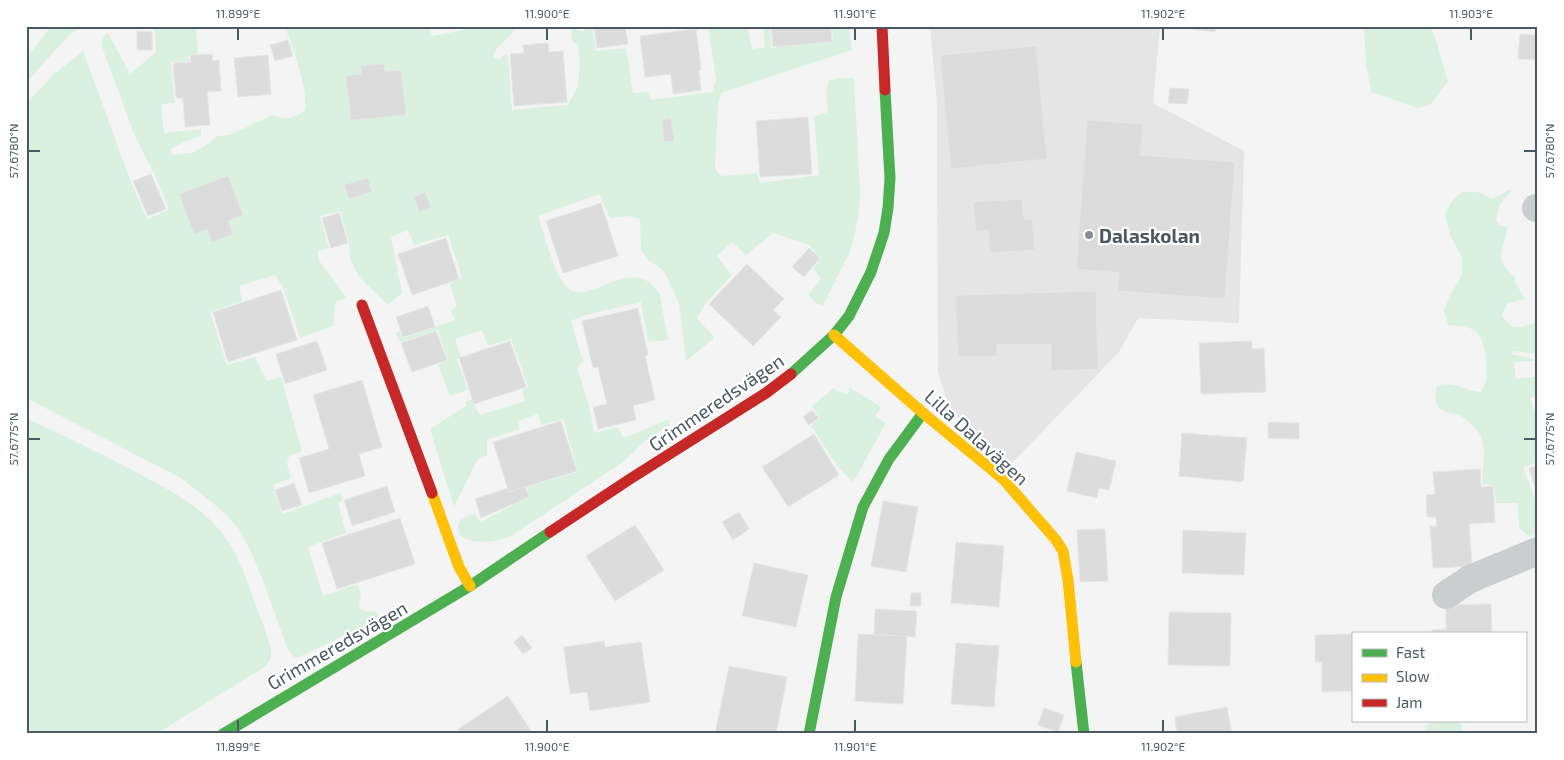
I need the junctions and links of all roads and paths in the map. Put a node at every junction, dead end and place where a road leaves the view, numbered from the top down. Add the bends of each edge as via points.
1 (882, 26) edge
2 (362, 305) dead end
3 (834, 336) junction
4 (923, 412) junction
5 (1538, 551) edge
6 (470, 586) junction
7 (1446, 596) dead end
8 (223, 734) edge
9 (809, 734) edge
10 (1084, 734) edge

1 - 3 street, Grimmeredsvägen via 890,178 888,208 884,233 871,272 849,316
2 - 6 street via 458,567
3 - 4 street, Lilla Dalavägen
3 - 6 street, Grimmeredsvägen via 766,393
4 - 9 street via 889,459 863,507 836,597
4 - 10 street, Lilla Dalavägen via 1003,479 1063,551
5 - 7 street via 1470,579
6 - 8 street, Grimmeredsvägen

